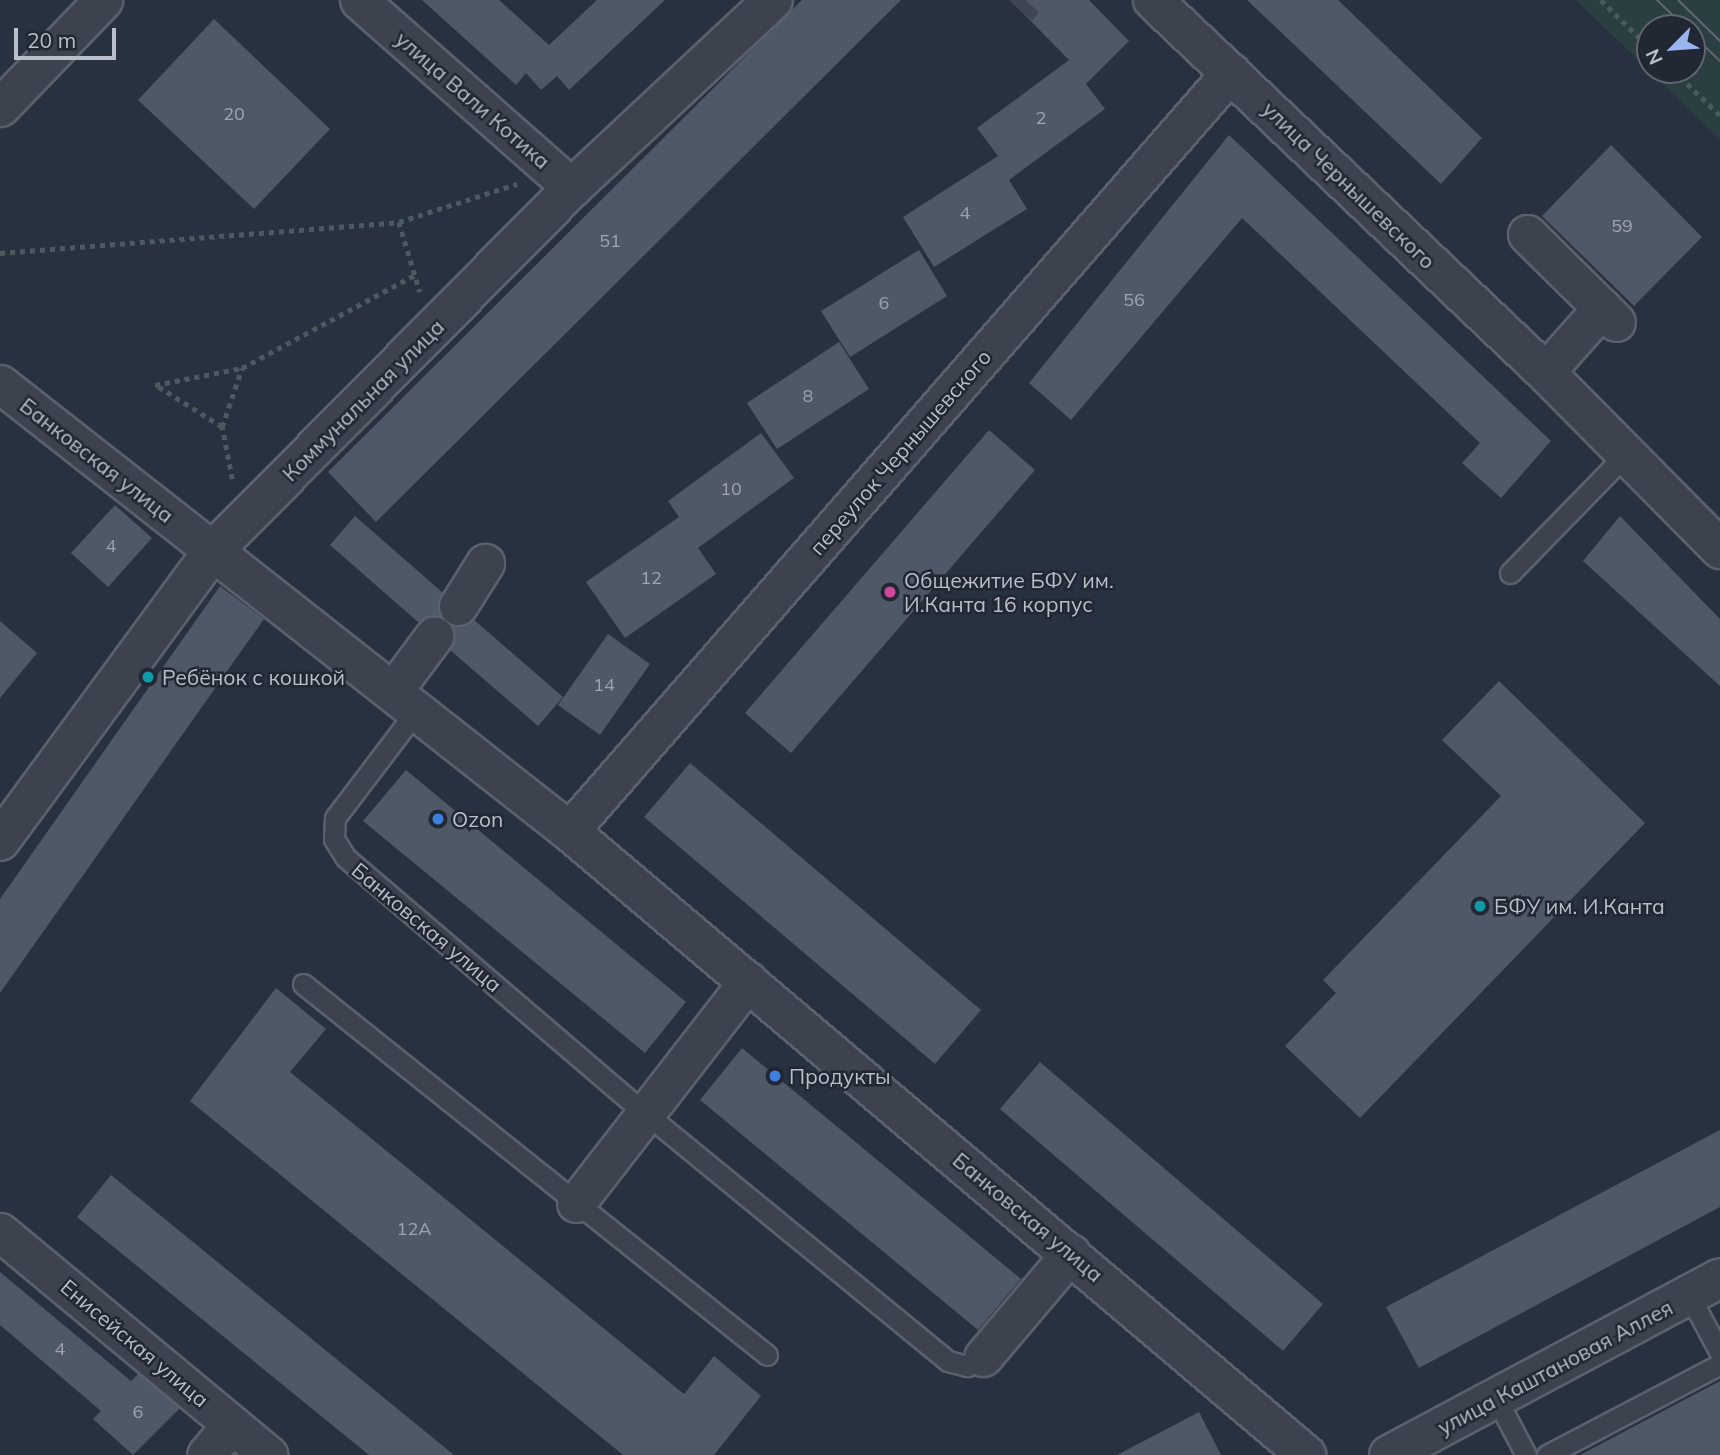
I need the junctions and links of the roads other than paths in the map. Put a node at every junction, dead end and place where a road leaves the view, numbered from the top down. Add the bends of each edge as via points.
1 (103, 0) edge
2 (359, 0) edge
3 (773, 0) edge
4 (1153, 0) edge
5 (1231, 72) junction
6 (0, 107) edge
7 (564, 180) junction
8 (1527, 234) dead end
9 (1545, 372) junction
10 (0, 384) edge
11 (1626, 454) junction
12 (1720, 548) edge
13 (213, 551) junction
14 (485, 563) dead end
15 (1510, 573) dead end
16 (458, 606) dead end
17 (434, 636) dead end
18 (405, 700) junction
19 (569, 831) junction
20 (0, 842) edge
21 (748, 981) junction
22 (303, 984) dead end
23 (645, 1113) junction
24 (576, 1202) junction
25 (0, 1232) edge
26 (1071, 1253) junction
27 (1705, 1286) edge
28 (1720, 1353) edge
29 (767, 1355) dead end
30 (983, 1357) joint
31 (1720, 1364) edge
32 (1496, 1398) junction
33 (232, 1424) junction
34 (206, 1455) edge
35 (270, 1455) edge
36 (1306, 1455) edge
37 (1389, 1455) edge
38 (1527, 1455) edge
39 (1547, 1455) edge

1 - 6 street
2 - 7 street, улица Вали Котика
3 - 7 street, Коммунальная улица
4 - 5 street, улица Чернышевского
5 - 9 street, улица Чернышевского
5 - 19 street, переулок Чернышевского
7 - 13 street, Коммунальная улица
8 - 9 street via 1609,315
9 - 11 street, улица Чернышевского
10 - 13 street, Банковская улица
11 - 12 street, улица Чернышевского
11 - 15 lane
13 - 18 street, Банковская улица
13 - 20 street, Коммунальная улица
14 - 16 street
17 - 18 street, Банковская улица
18 - 19 street, Банковская улица
18 - 23 lane, Банковская улица via 335,818 334,839 346,858
19 - 21 street, Банковская улица
21 - 23 street
21 - 26 street, Банковская улица
22 - 24 lane
23 - 24 street
23 - 30 lane, Банковская улица via 948,1361 967,1366
24 - 29 lane
25 - 33 street, Енисейская улица
26 - 30 street
26 - 36 street, Банковская улица
27 - 28 lane
27 - 32 street, улица Каштановая Аллея
31 - 39 lane
32 - 37 street, улица Каштановая Аллея
32 - 38 lane
33 - 34 street
33 - 35 street, Енисейская улица

